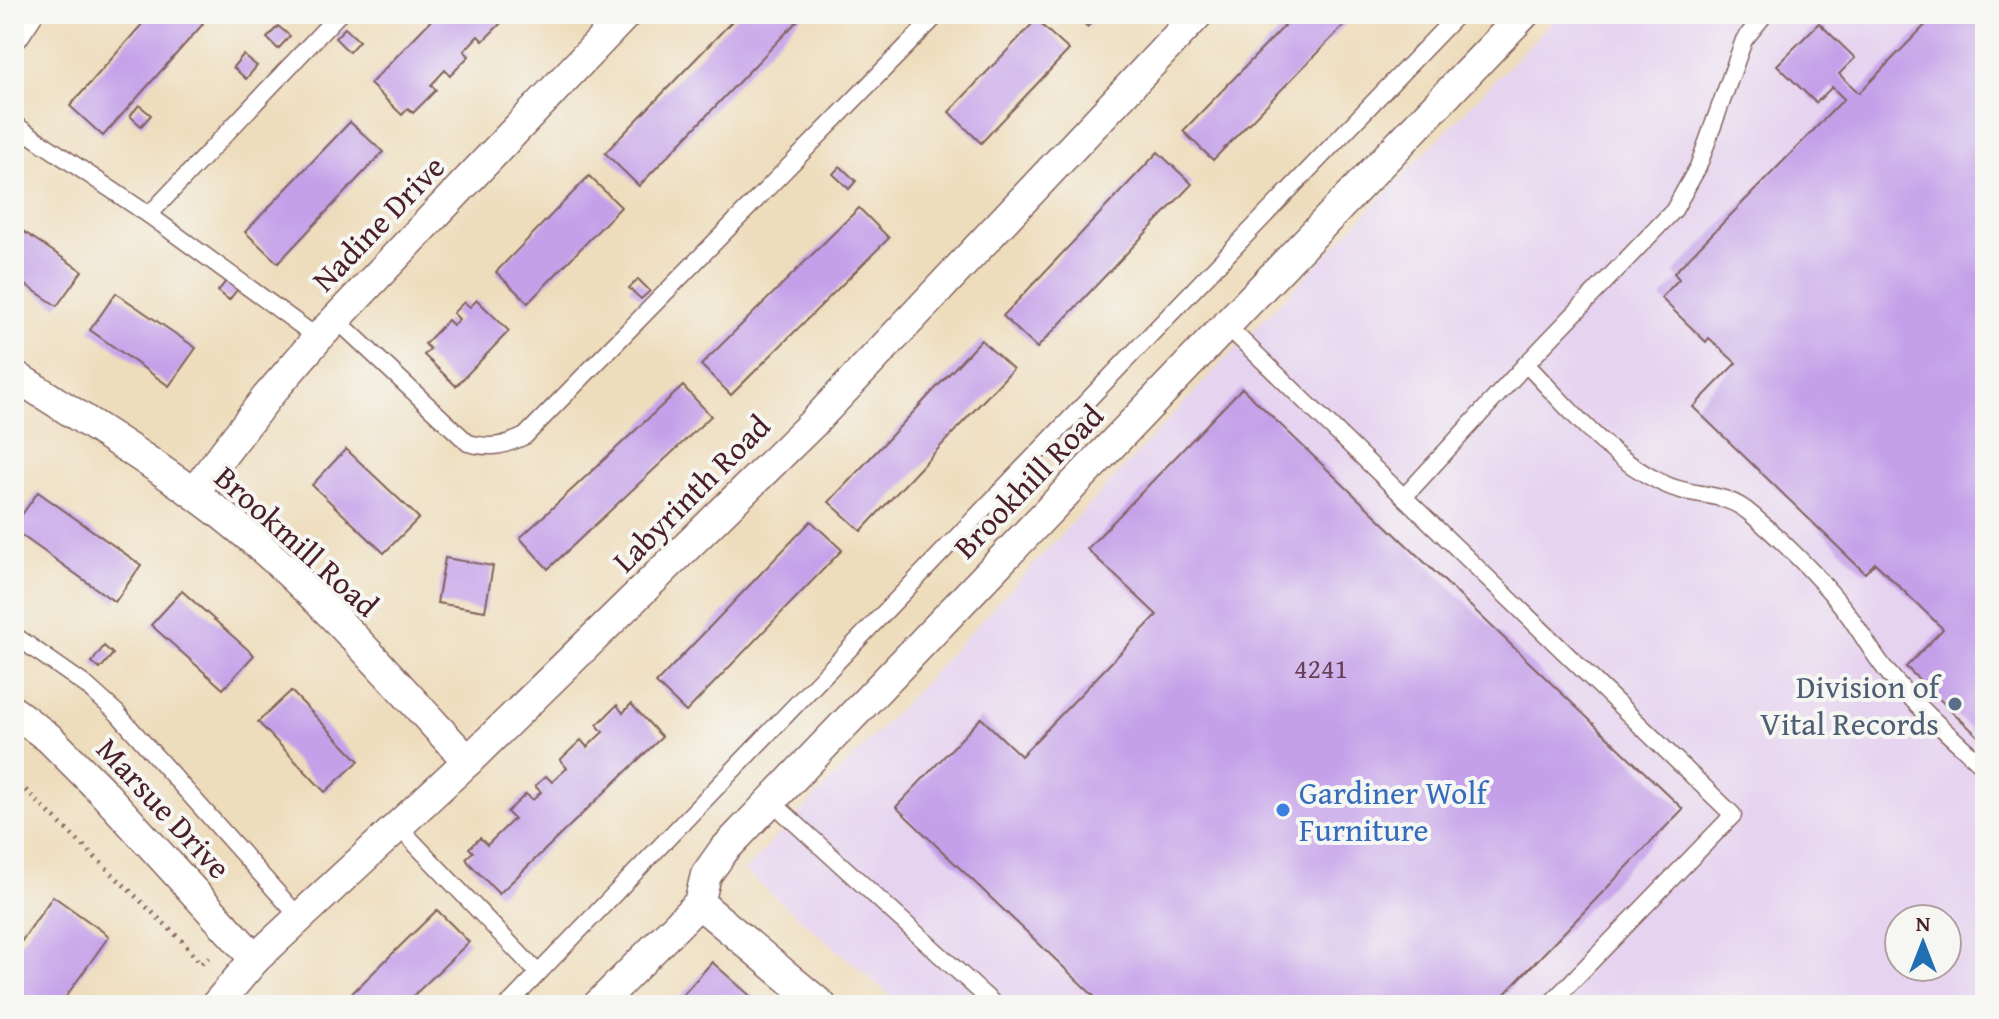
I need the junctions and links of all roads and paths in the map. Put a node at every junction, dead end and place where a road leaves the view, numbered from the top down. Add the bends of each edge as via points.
1 (27, 14) edge
2 (339, 14) edge
3 (626, 14) edge
4 (938, 14) edge
5 (1198, 14) edge
6 (1458, 14) edge
7 (1524, 14) edge
8 (1765, 14) edge
9 (14, 34) edge
10 (14, 124) edge
11 (149, 215) junction
12 (1227, 326) junction
13 (327, 328) junction
14 (1526, 364) junction
15 (14, 375) edge
16 (194, 492) junction
17 (1404, 497) junction
18 (14, 635) edge
19 (14, 712) edge
20 (468, 761) junction
21 (1985, 768) edge
22 (14, 779) edge
23 (771, 801) junction
24 (398, 826) junction
25 (699, 903) junction
26 (299, 917) junction
27 (233, 935) junction
28 (255, 959) junction
29 (538, 973) junction
30 (216, 1005) edge
31 (508, 1005) edge
32 (598, 1005) edge
33 (821, 1005) edge
34 (995, 1005) edge
35 (1549, 1005) edge

1 - 9 street
2 - 11 lane
3 - 13 street, Nadine Drive
4 - 13 lane via 525,436 488,448 468,443
5 - 20 street, Labyrinth Road via 813,423
6 - 29 lane
7 - 12 street, Brookhill Road
8 - 14 lane via 1744,40 1698,167 1674,210
10 - 11 lane
11 - 13 lane
12 - 17 lane
12 - 23 street, Brookhill Road
13 - 16 street, Nadine Drive
14 - 17 lane
14 - 21 lane via 1634,468 1688,492 1735,501 1753,516 1842,606 1889,674
15 - 16 street, Brookmill Road
16 - 20 street, Brookmill Road via 286,570
17 - 35 lane via 1733,815
18 - 26 lane via 117,713
19 - 27 street, Marsue Drive via 100,789
20 - 24 street, Labyrinth Road
22 - 27 path via 201,964
23 - 25 street, Brookhill Road via 706,875
23 - 34 lane
24 - 26 street, Labyrinth Road
24 - 29 lane
25 - 32 street, Brookhill Road
25 - 33 street
26 - 28 street, Labyrinth Road
27 - 28 street, Marsue Drive
28 - 30 street, Labyrinth Road
29 - 31 lane

